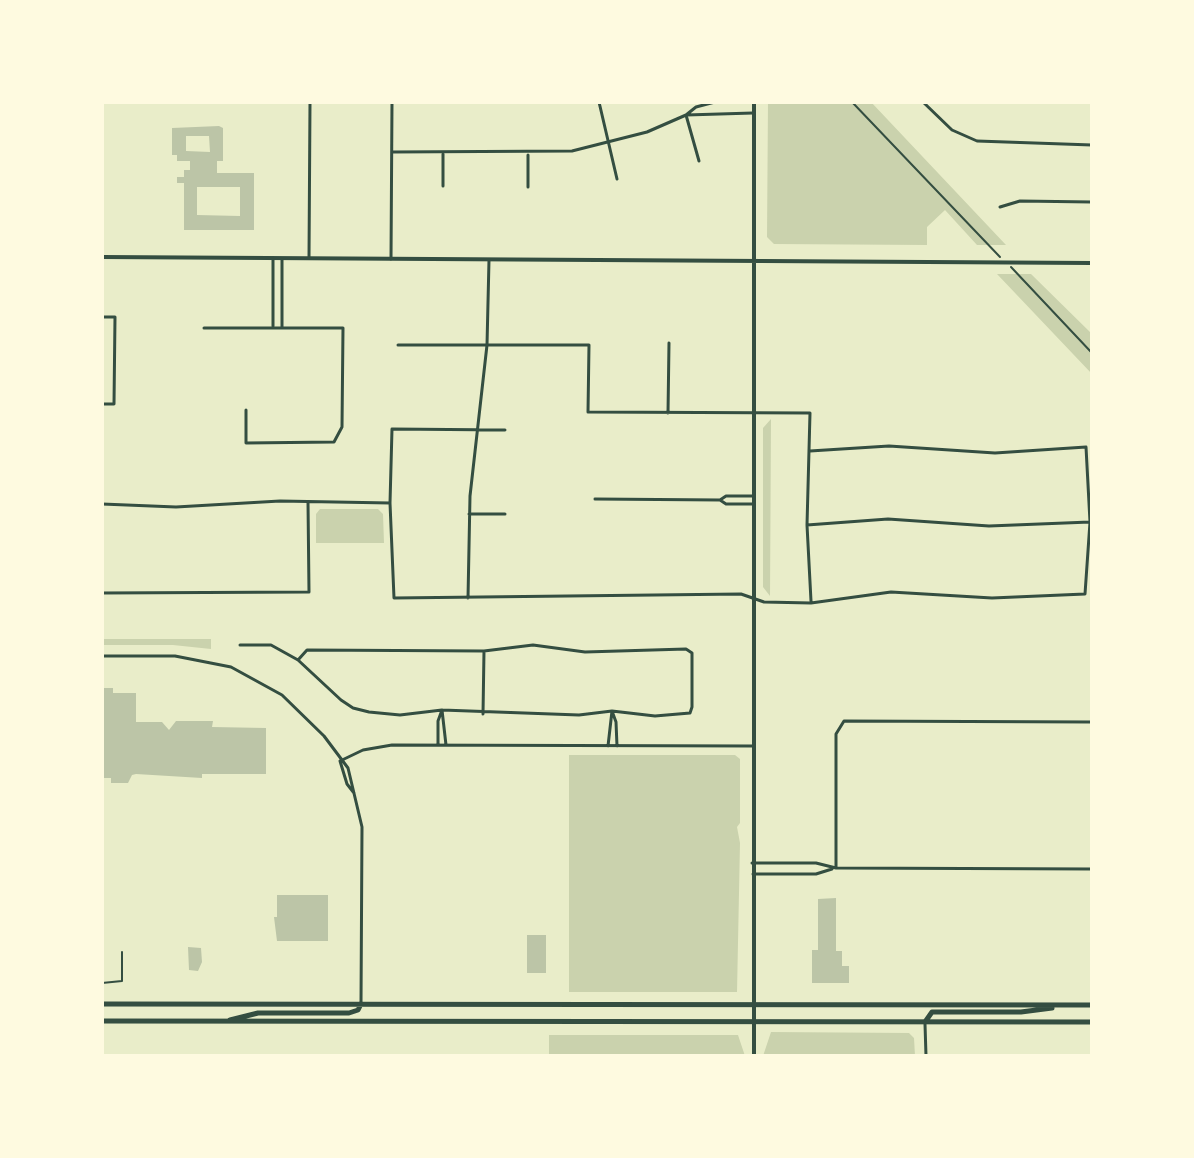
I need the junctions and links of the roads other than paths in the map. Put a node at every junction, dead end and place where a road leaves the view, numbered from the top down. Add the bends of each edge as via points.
1 (310, 102) edge
2 (392, 102) edge
3 (599, 102) edge
4 (715, 102) edge
5 (754, 102) edge
6 (923, 102) edge
7 (753, 113) junction
8 (686, 115) junction
9 (609, 144) junction
10 (1092, 145) edge
11 (392, 152) junction
12 (443, 152) junction
13 (528, 153) junction
14 (699, 161) dead end
15 (617, 179) dead end
16 (443, 186) dead end
17 (528, 187) dead end
18 (1092, 202) edge
19 (1000, 207) dead end
20 (102, 257) edge
21 (273, 258) junction
22 (282, 258) junction
23 (309, 258) junction
24 (391, 259) junction
25 (489, 260) junction
26 (753, 261) junction
27 (1092, 263) edge
28 (102, 317) edge
29 (204, 328) dead end
30 (273, 328) junction
31 (282, 328) junction
32 (669, 343) dead end
33 (398, 345) dead end
34 (487, 345) junction
35 (102, 404) edge
36 (246, 410) dead end
37 (668, 413) junction
38 (753, 413) junction
39 (477, 430) junction
40 (505, 430) dead end
41 (810, 451) junction
42 (753, 496) junction
43 (595, 499) dead end
44 (720, 500) junction
45 (308, 502) junction
46 (390, 503) junction
47 (102, 504) edge
48 (753, 504) junction
49 (469, 514) junction
50 (505, 514) dead end
51 (1090, 522) edge
52 (807, 525) junction
53 (102, 593) edge
54 (468, 598) junction
55 (752, 598) junction
56 (811, 603) junction
57 (240, 645) dead end
58 (484, 651) junction
59 (102, 656) edge
60 (298, 660) junction
61 (442, 710) junction
62 (612, 711) junction
63 (483, 714) junction
64 (1092, 722) edge
65 (438, 745) junction
66 (446, 745) junction
67 (608, 746) junction
68 (617, 746) junction
69 (753, 746) junction
70 (340, 761) junction
71 (752, 863) junction
72 (836, 868) junction
73 (1092, 869) edge
74 (752, 874) junction
75 (122, 952) dead end
76 (102, 983) edge
77 (102, 1004) edge
78 (361, 1004) junction
79 (752, 1005) junction
80 (1068, 1005) junction
81 (1092, 1005) edge
82 (102, 1021) edge
83 (752, 1021) junction
84 (222, 1022) junction
85 (925, 1022) junction
86 (1092, 1022) edge
87 (754, 1056) edge
88 (926, 1056) edge

1 - 23 street
2 - 11 street
3 - 9 street
4 - 8 street
5 - 7 street
6 - 10 street via 952,130 977,141
7 - 8 street
7 - 26 street
8 - 9 street
8 - 14 street
9 - 13 street
9 - 15 street
11 - 12 street
11 - 24 street
12 - 13 street
12 - 16 street
13 - 17 street
18 - 19 street via 1020,201
20 - 21 street
21 - 22 street
21 - 30 street
22 - 23 street
22 - 31 street
23 - 24 street
24 - 25 street
25 - 26 street
25 - 34 street
26 - 27 street
26 - 38 street
28 - 35 street via 115,317 114,404
29 - 30 street
30 - 31 street
31 - 36 street via 343,328 340,435 325,445 246,443
32 - 37 street
33 - 34 street
34 - 37 street via 589,345 588,412
34 - 39 street
37 - 38 street
38 - 41 street via 810,413
38 - 42 street
39 - 40 street
39 - 46 street via 392,429
39 - 49 street
41 - 51 street via 889,446 995,453 1086,447
41 - 52 street
42 - 44 street
42 - 48 street
43 - 44 street
44 - 48 street
45 - 46 street
45 - 47 street
45 - 53 street via 309,592
46 - 54 street via 394,598
48 - 55 street
49 - 50 street
49 - 54 street
51 - 52 street via 989,526 888,519
51 - 56 street via 1085,594 992,598 891,592
52 - 56 street
54 - 55 street via 578,593
55 - 56 street
55 - 69 street
57 - 60 street via 271,645
58 - 60 street via 307,650
58 - 62 street via 533,645 585,652 692,653 690,713
58 - 63 street
59 - 70 street via 194,658 250,675 304,714
60 - 61 street via 353,708 400,715
61 - 63 street
61 - 65 street
61 - 66 street
62 - 63 street
62 - 67 street
62 - 68 street
64 - 72 street via 840,724
65 - 66 street
65 - 70 street via 377,746
66 - 67 street
67 - 68 street
68 - 69 street
69 - 71 street
70 - 78 street via 354,793 364,841
71 - 72 street
71 - 74 street
72 - 73 street
72 - 74 street via 816,874
74 - 79 street
75 - 76 lane via 122,981
77 - 78 main road
78 - 79 main road
78 - 84 main road via 349,1013 258,1013
79 - 80 main road
79 - 83 street
80 - 81 main road
80 - 85 main road via 1021,1012 932,1012
82 - 84 main road
83 - 84 main road
83 - 85 main road
83 - 87 street
85 - 86 main road
85 - 88 street

